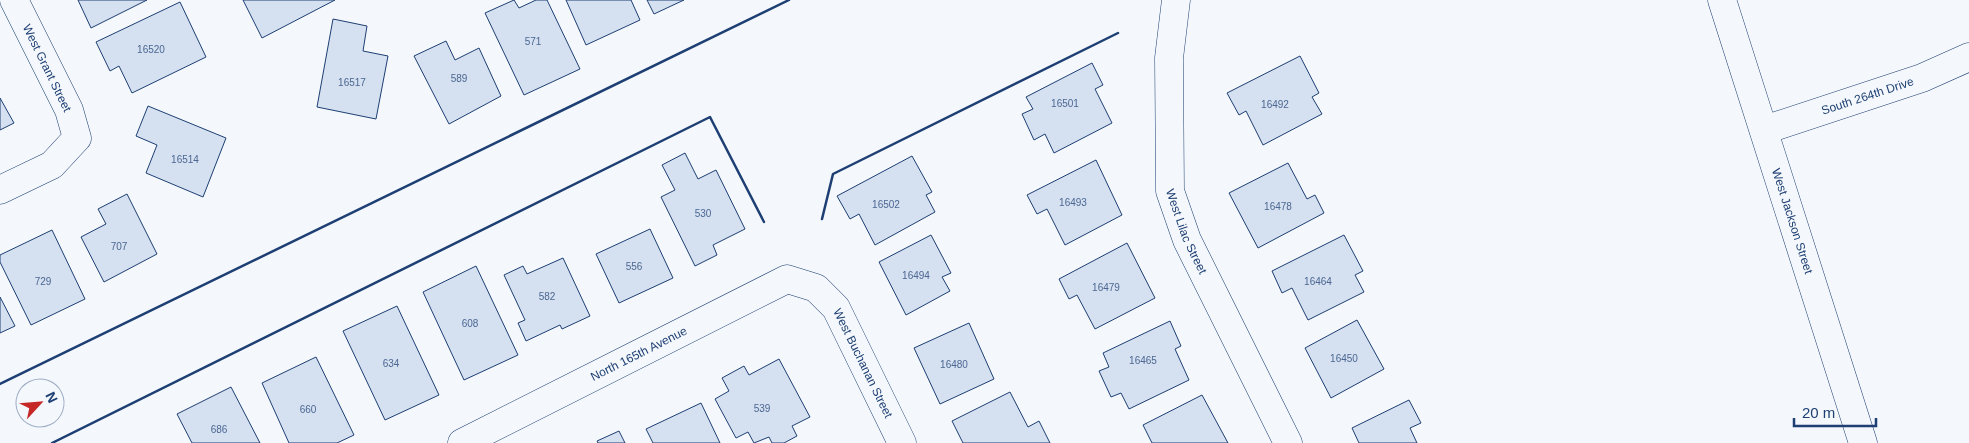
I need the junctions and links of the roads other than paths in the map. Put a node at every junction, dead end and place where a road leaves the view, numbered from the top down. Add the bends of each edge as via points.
1 (14, 0) edge
2 (1176, 0) edge
3 (1722, 0) edge
4 (1969, 57) edge
5 (1764, 130) junction
6 (0, 190) edge
7 (816, 288) joint
8 (462, 443) edge
9 (902, 443) edge
10 (1288, 443) edge
11 (1863, 443) edge

1 - 6 street, West Grant Street via 69,110 78,138 52,165
2 - 10 street, West Lilac Street via 1169,58 1170,191 1187,240
3 - 5 street, West Jackson Street
4 - 5 street, South 264th Drive via 1922,78
5 - 11 street, West Jackson Street
7 - 8 street, North 165th Avenue via 787,279
7 - 9 street, West Buchanan Street via 836,308

